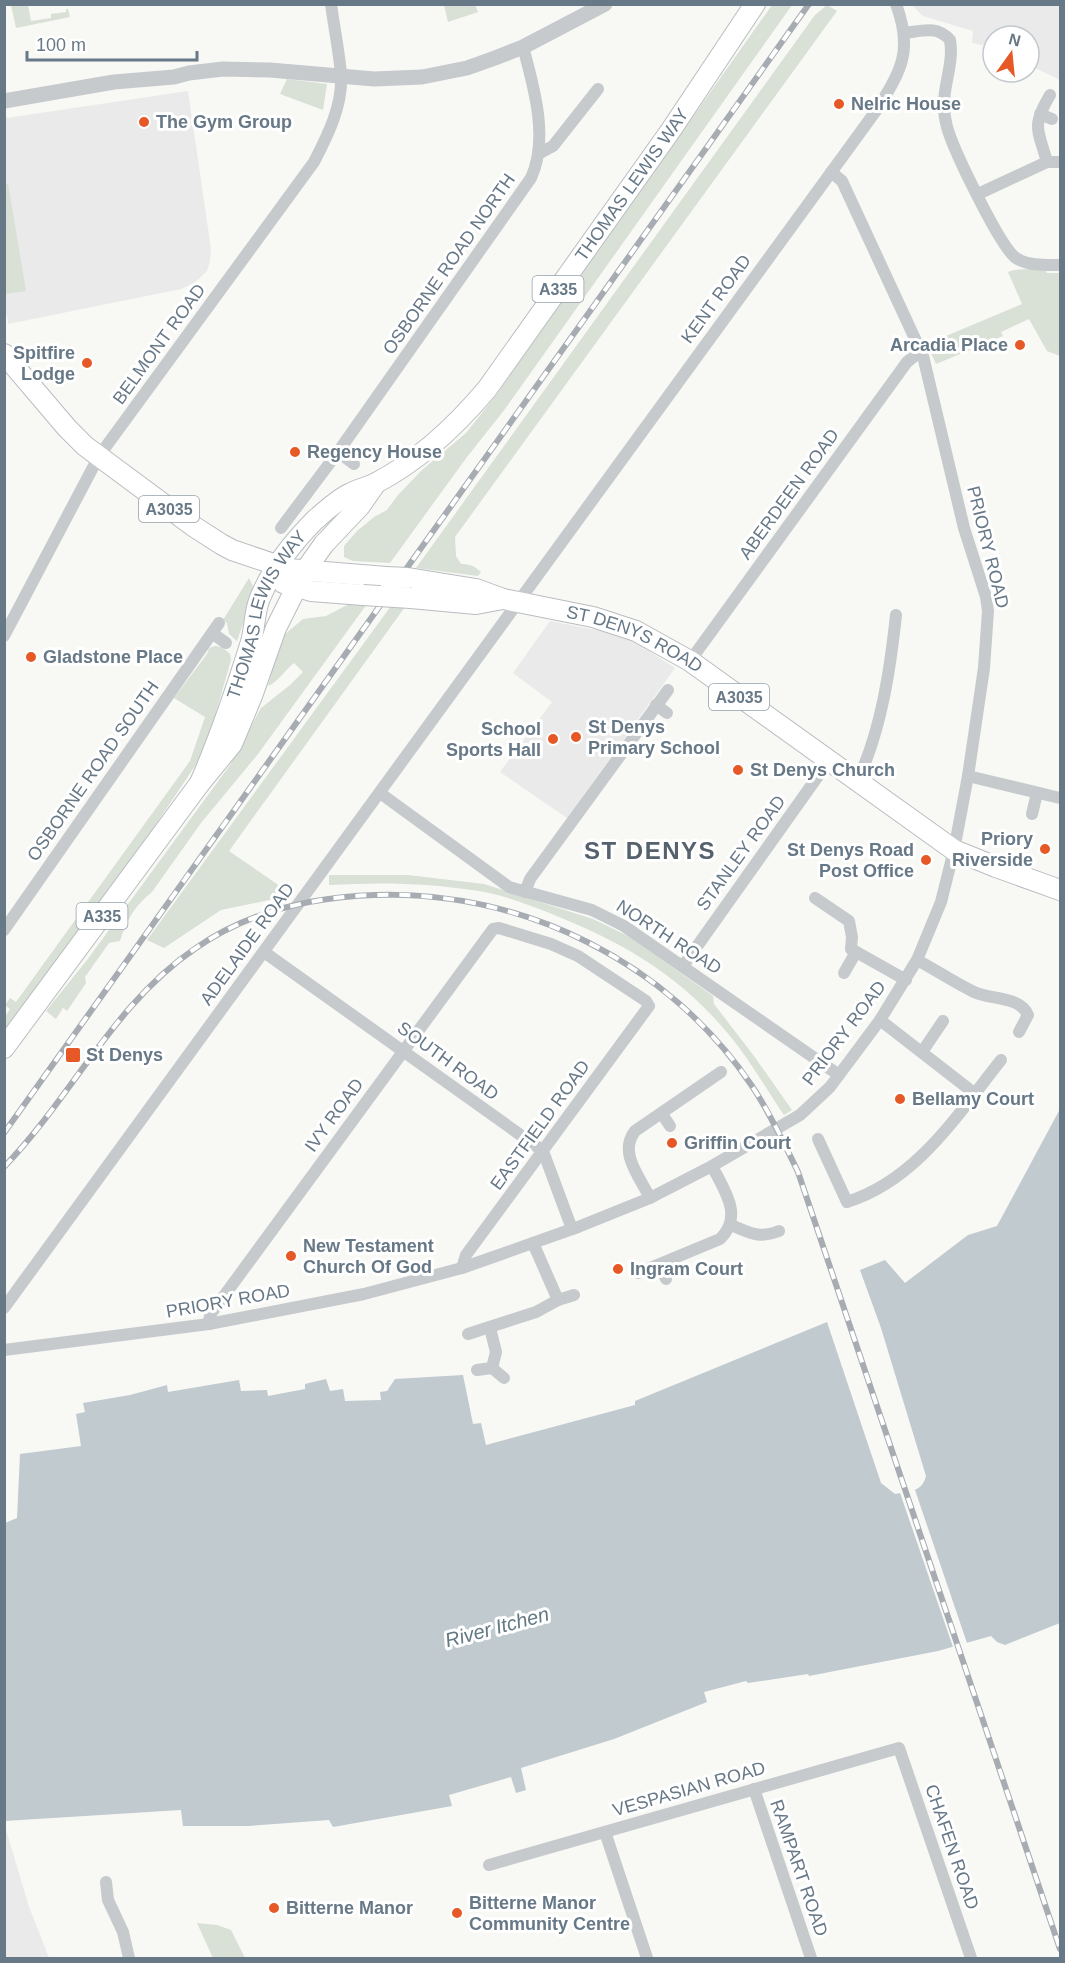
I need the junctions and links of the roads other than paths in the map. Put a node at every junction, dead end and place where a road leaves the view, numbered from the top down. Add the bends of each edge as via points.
1 (331, 4) edge
2 (755, 4) edge
3 (896, 4) edge
4 (604, 5) edge
5 (904, 33) junction
6 (523, 47) junction
7 (341, 76) junction
8 (591, 93) dead end
9 (1050, 95) dead end
10 (4, 101) edge
11 (540, 153) junction
12 (1047, 162) junction
13 (1060, 162) edge
14 (831, 172) junction
15 (978, 194) junction
16 (1060, 265) edge
17 (921, 351) junction
18 (4, 354) edge
19 (338, 452) junction
20 (99, 456) junction
21 (354, 464) dead end
22 (376, 483) junction
23 (345, 521) junction
24 (281, 528) dead end
25 (345, 574) junction
26 (286, 576) junction
27 (410, 588) junction
28 (510, 600) junction
29 (896, 615) dead end
30 (4, 636) edge
31 (226, 643) dead end
32 (690, 662) junction
33 (668, 690) dead end
34 (656, 705) junction
35 (667, 713) dead end
36 (828, 762) junction
37 (968, 776) junction
38 (857, 782) junction
39 (200, 783) junction
40 (380, 793) junction
41 (1037, 793) junction
42 (1060, 798) edge
43 (1032, 814) dead end
44 (954, 850) junction
45 (1060, 890) edge
46 (525, 892) junction
47 (815, 898) dead end
48 (4, 930) edge
49 (264, 951) junction
50 (856, 952) junction
51 (917, 960) junction
52 (683, 966) junction
53 (844, 973) dead end
54 (906, 980) junction
55 (649, 1006) joint
56 (880, 1020) junction
57 (943, 1021) dead end
58 (1019, 1032) dead end
59 (4, 1048) edge
60 (404, 1051) junction
61 (922, 1052) junction
62 (1001, 1060) dead end
63 (721, 1072) dead end
64 (839, 1075) junction
65 (974, 1093) junction
66 (662, 1114) junction
67 (670, 1126) dead end
68 (818, 1139) dead end
69 (543, 1151) junction
70 (712, 1166) junction
71 (650, 1198) junction
72 (731, 1225) junction
73 (572, 1229) junction
74 (779, 1231) dead end
75 (533, 1244) junction
76 (660, 1264) junction
77 (462, 1268) junction
78 (638, 1274) dead end
79 (666, 1279) dead end
80 (574, 1295) dead end
81 (558, 1300) junction
82 (4, 1308) edge
83 (208, 1324) junction
84 (490, 1328) junction
85 (468, 1334) dead end
86 (4, 1350) edge
87 (492, 1368) junction
88 (477, 1370) dead end
89 (504, 1378) dead end
90 (899, 1748) joint
91 (753, 1789) junction
92 (605, 1832) junction
93 (489, 1865) dead end
94 (106, 1882) dead end
95 (129, 1959) edge
96 (647, 1959) edge
97 (811, 1959) edge
98 (971, 1959) edge

1 - 7 street, BELMONT ROAD
2 - 22 main road, THOMAS LEWIS WAY / A335 via 487,390 439,441
3 - 5 street, KENT ROAD
4 - 6 street
5 - 14 street, KENT ROAD via 904,52 896,78
5 - 15 street via 931,29 950,40 945,115 953,142
6 - 7 street via 467,68 422,77
6 - 11 street, OSBORNE ROAD NORTH via 533,85
7 - 10 street via 206,70
7 - 20 street, BELMONT ROAD via 333,121 314,162
8 - 11 street via 553,146
9 - 12 street via 1046,117 1037,131
11 - 19 street, OSBORNE ROAD NORTH via 528,184
12 - 13 street
12 - 15 street
14 - 17 street, PRIORY ROAD via 842,181
14 - 28 street, KENT ROAD
15 - 16 street via 1010,253 1028,263
17 - 32 street, ABERDEEN ROAD via 907,362
17 - 37 street, PRIORY ROAD via 988,611
18 - 20 main road, ST DENYS ROAD / A3035 via 67,428
19 - 21 street
19 - 24 street, OSBORNE ROAD NORTH
20 - 26 main road, ST DENYS ROAD / A3035 via 193,526
20 - 30 street, BELMONT ROAD
22 - 23 main road, THOMAS LEWIS WAY / A335
22 - 26 main road, THOMAS LEWIS WAY / A335 via 349,493 305,531
23 - 25 main road via 333,552
23 - 26 main road, THOMAS LEWIS WAY / A335
25 - 26 main road, ST DENYS ROAD / A3035
25 - 27 main road, ST DENYS ROAD / A3035, bridge via 386,577
26 - 27 main road, ST DENYS ROAD / A3035, bridge via 310,591 363,595
26 - 39 main road, THOMAS LEWIS WAY / A335 via 252,638
26 - 39 main road, THOMAS LEWIS WAY / A335 via 276,628 245,715 232,744
27 - 28 main road, ST DENYS ROAD / A3035 via 476,604
28 - 32 main road, ST DENYS ROAD / A3035 via 613,623 636,631
28 - 40 street, ADELAIDE ROAD
29 - 38 street via 884,693
31 - 48 street, OSBORNE ROAD SOUTH via 215,628
32 - 36 main road, ST DENYS ROAD / A3035
33 - 34 street
34 - 35 street
34 - 46 street via 530,879
36 - 38 main road, ST DENYS ROAD / A3035
36 - 52 street, STANLEY ROAD
37 - 41 street
37 - 44 street, PRIORY ROAD
38 - 44 main road, ST DENYS ROAD / A3035
39 - 59 main road, THOMAS LEWIS WAY / A335
40 - 46 street, NORTH ROAD via 509,887
40 - 49 street, ADELAIDE ROAD
41 - 42 street
41 - 43 street
44 - 45 main road, ST DENYS ROAD / A3035
44 - 51 street, PRIORY ROAD via 936,917
46 - 52 street, NORTH ROAD via 592,910 624,926
47 - 50 street via 849,921 850,949
49 - 60 street, SOUTH ROAD
49 - 82 street, ADELAIDE ROAD
50 - 53 street
50 - 54 street
51 - 54 street, PRIORY ROAD
51 - 58 street via 976,993 1011,1001 1026,1009 1029,1015
52 - 64 street, NORTH ROAD
54 - 56 street, PRIORY ROAD
55 - 60 street, IVY ROAD via 646,1000 578,957 520,933 493,929
55 - 69 street, EASTFIELD ROAD
56 - 61 street
56 - 64 street, PRIORY ROAD
57 - 61 street
60 - 69 street, SOUTH ROAD
60 - 83 street, IVY ROAD via 210,1315
61 - 65 street
62 - 65 street
63 - 66 street
64 - 70 street, PRIORY ROAD via 800,1115
65 - 68 street via 937,1141 908,1169 879,1188 846,1202
66 - 67 street
66 - 71 street via 635,1131 628,1143 630,1159
69 - 73 street
69 - 77 street, EASTFIELD ROAD via 466,1255
70 - 71 street, PRIORY ROAD
70 - 72 street via 732,1210
71 - 73 street, PRIORY ROAD
72 - 74 street via 756,1236
72 - 76 street via 720,1239
73 - 75 street, PRIORY ROAD
75 - 77 street, PRIORY ROAD
75 - 81 street
76 - 78 street
76 - 79 street
77 - 83 street, PRIORY ROAD via 364,1294
80 - 81 street
81 - 84 street via 537,1312
83 - 86 street, PRIORY ROAD
84 - 85 street
84 - 87 street via 496,1352
87 - 88 street
87 - 89 street
90 - 91 street, VESPASIAN ROAD
90 - 98 street, CHAFEN ROAD
91 - 92 street, VESPASIAN ROAD
91 - 97 street, RAMPART ROAD
92 - 93 street, VESPASIAN ROAD
92 - 96 street
94 - 95 street via 108,1900 123,1932

